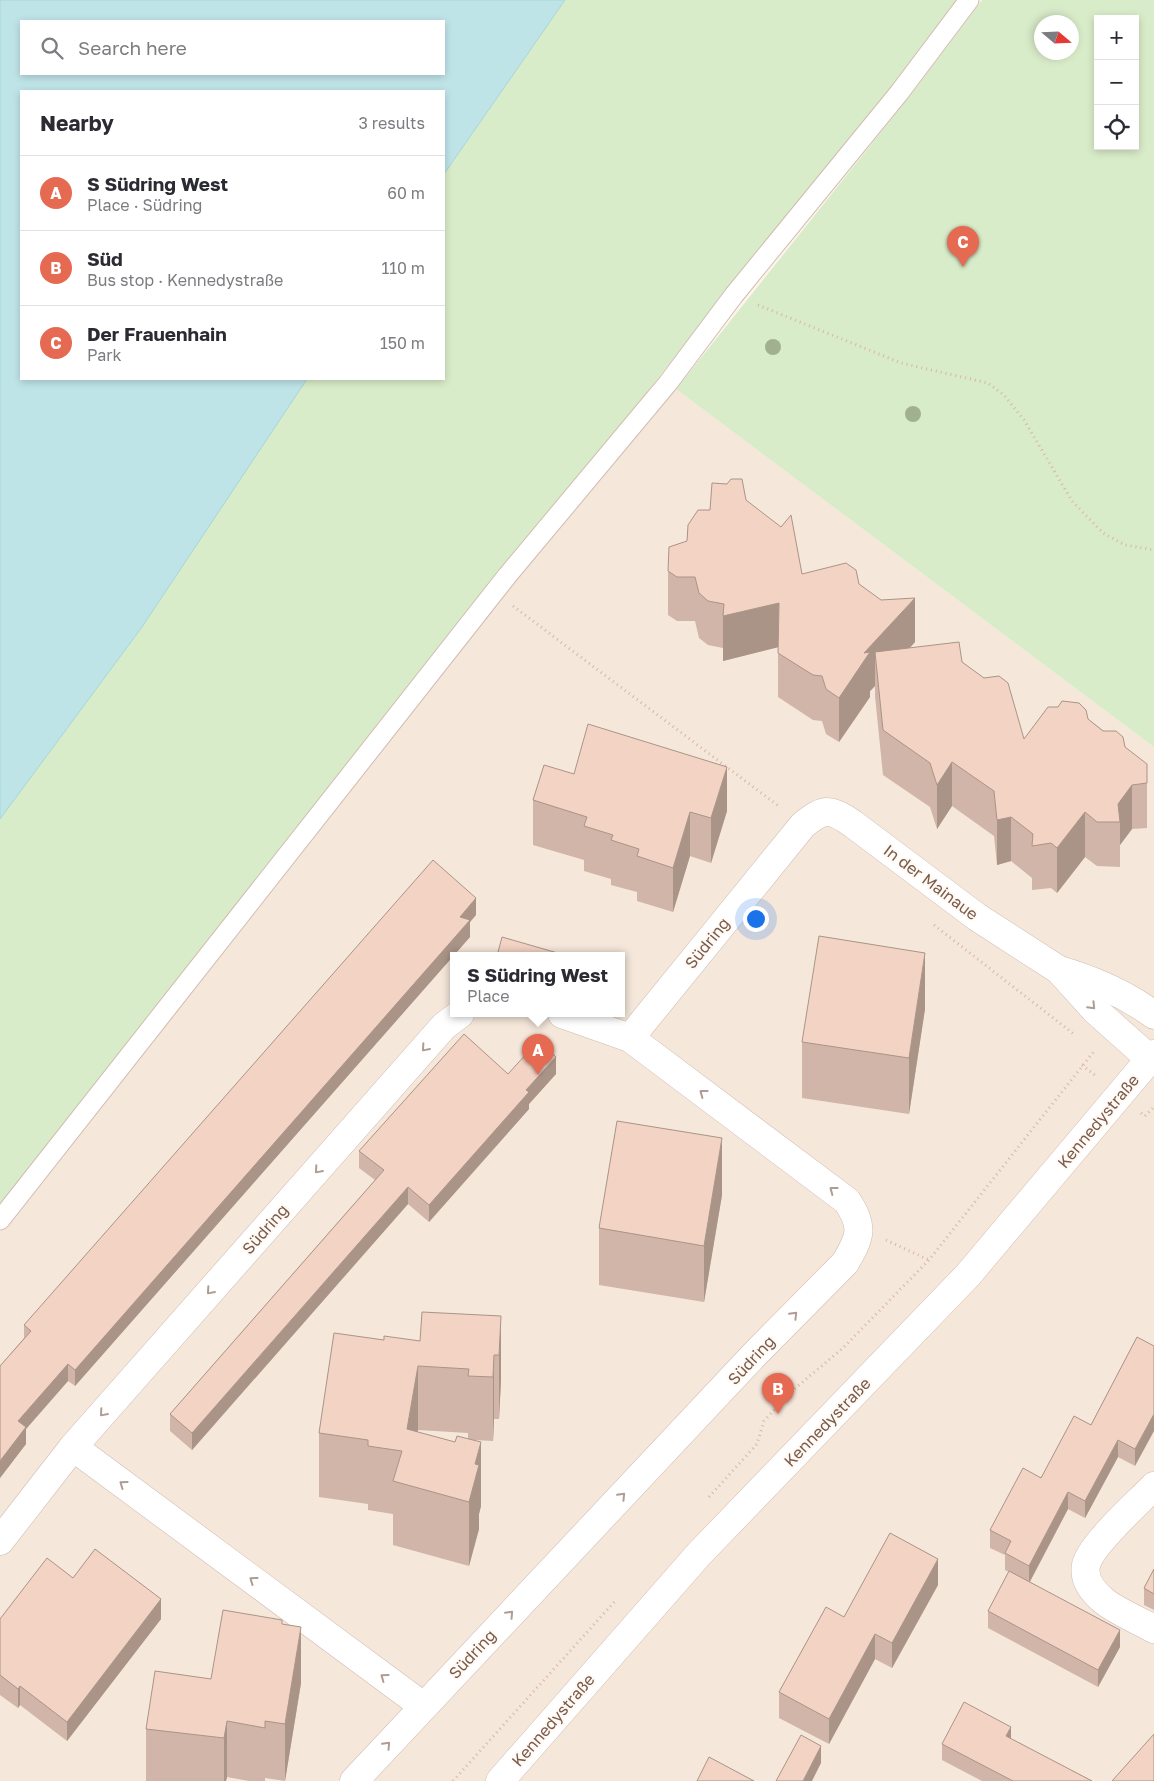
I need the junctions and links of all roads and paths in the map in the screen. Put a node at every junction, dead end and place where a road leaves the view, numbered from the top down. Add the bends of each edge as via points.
1 (969, 0) edge
2 (734, 295) junction
3 (1154, 550) edge
4 (495, 592) junction
5 (803, 825) junction
6 (931, 923) dead end
7 (1059, 970) junction
8 (1154, 1015) edge
9 (456, 1017) edge
10 (570, 1017) edge
11 (1114, 1026) junction
12 (630, 1038) junction
13 (1079, 1038) dead end
14 (1087, 1044) dead end
15 (1094, 1050) junction
16 (1152, 1057) edge
17 (1154, 1107) edge
18 (1144, 1116) dead end
19 (0, 1220) edge
20 (860, 1228) junction
21 (929, 1260) junction
22 (73, 1447) junction
23 (1154, 1486) edge
24 (705, 1502) dead end
25 (0, 1541) edge
26 (619, 1596) dead end
27 (1154, 1629) edge
28 (423, 1706) junction
29 (354, 1781) edge
30 (453, 1781) edge
31 (500, 1781) edge

1 - 2 lane via 899,93
2 - 3 path via 901,363 988,383 1004,395 1024,420 1072,501 1097,527 1125,545
2 - 4 lane via 668,383
4 - 5 path
4 - 19 lane
5 - 7 street, In der Mainaue via 816,814 836,812 978,917
5 - 12 street, Südring
6 - 13 path
7 - 8 street, In der Mainaue via 1095,980 1135,1000
7 -> 11 street, In der Mainaue
9 -> 22 street, Südring via 444,1026
10 - 12 street
11 - 15 path
11 - 16 street, In der Mainaue
20 -> 12 street via 857,1216 847,1201
14 - 15 path
15 - 21 path
16 - 31 street, Kennedystraße via 968,1275 699,1554
17 - 18 path
20 - 21 path
28 -> 20 street, Südring via 845,1263 856,1246
21 - 24 path via 843,1348 786,1397 764,1421 757,1444
22 - 25 street, Südring
28 -> 22 street
23 - 27 street via 1100,1542 1086,1565 1086,1576 1089,1586 1105,1602
26 - 30 path
29 -> 28 street, Südring

